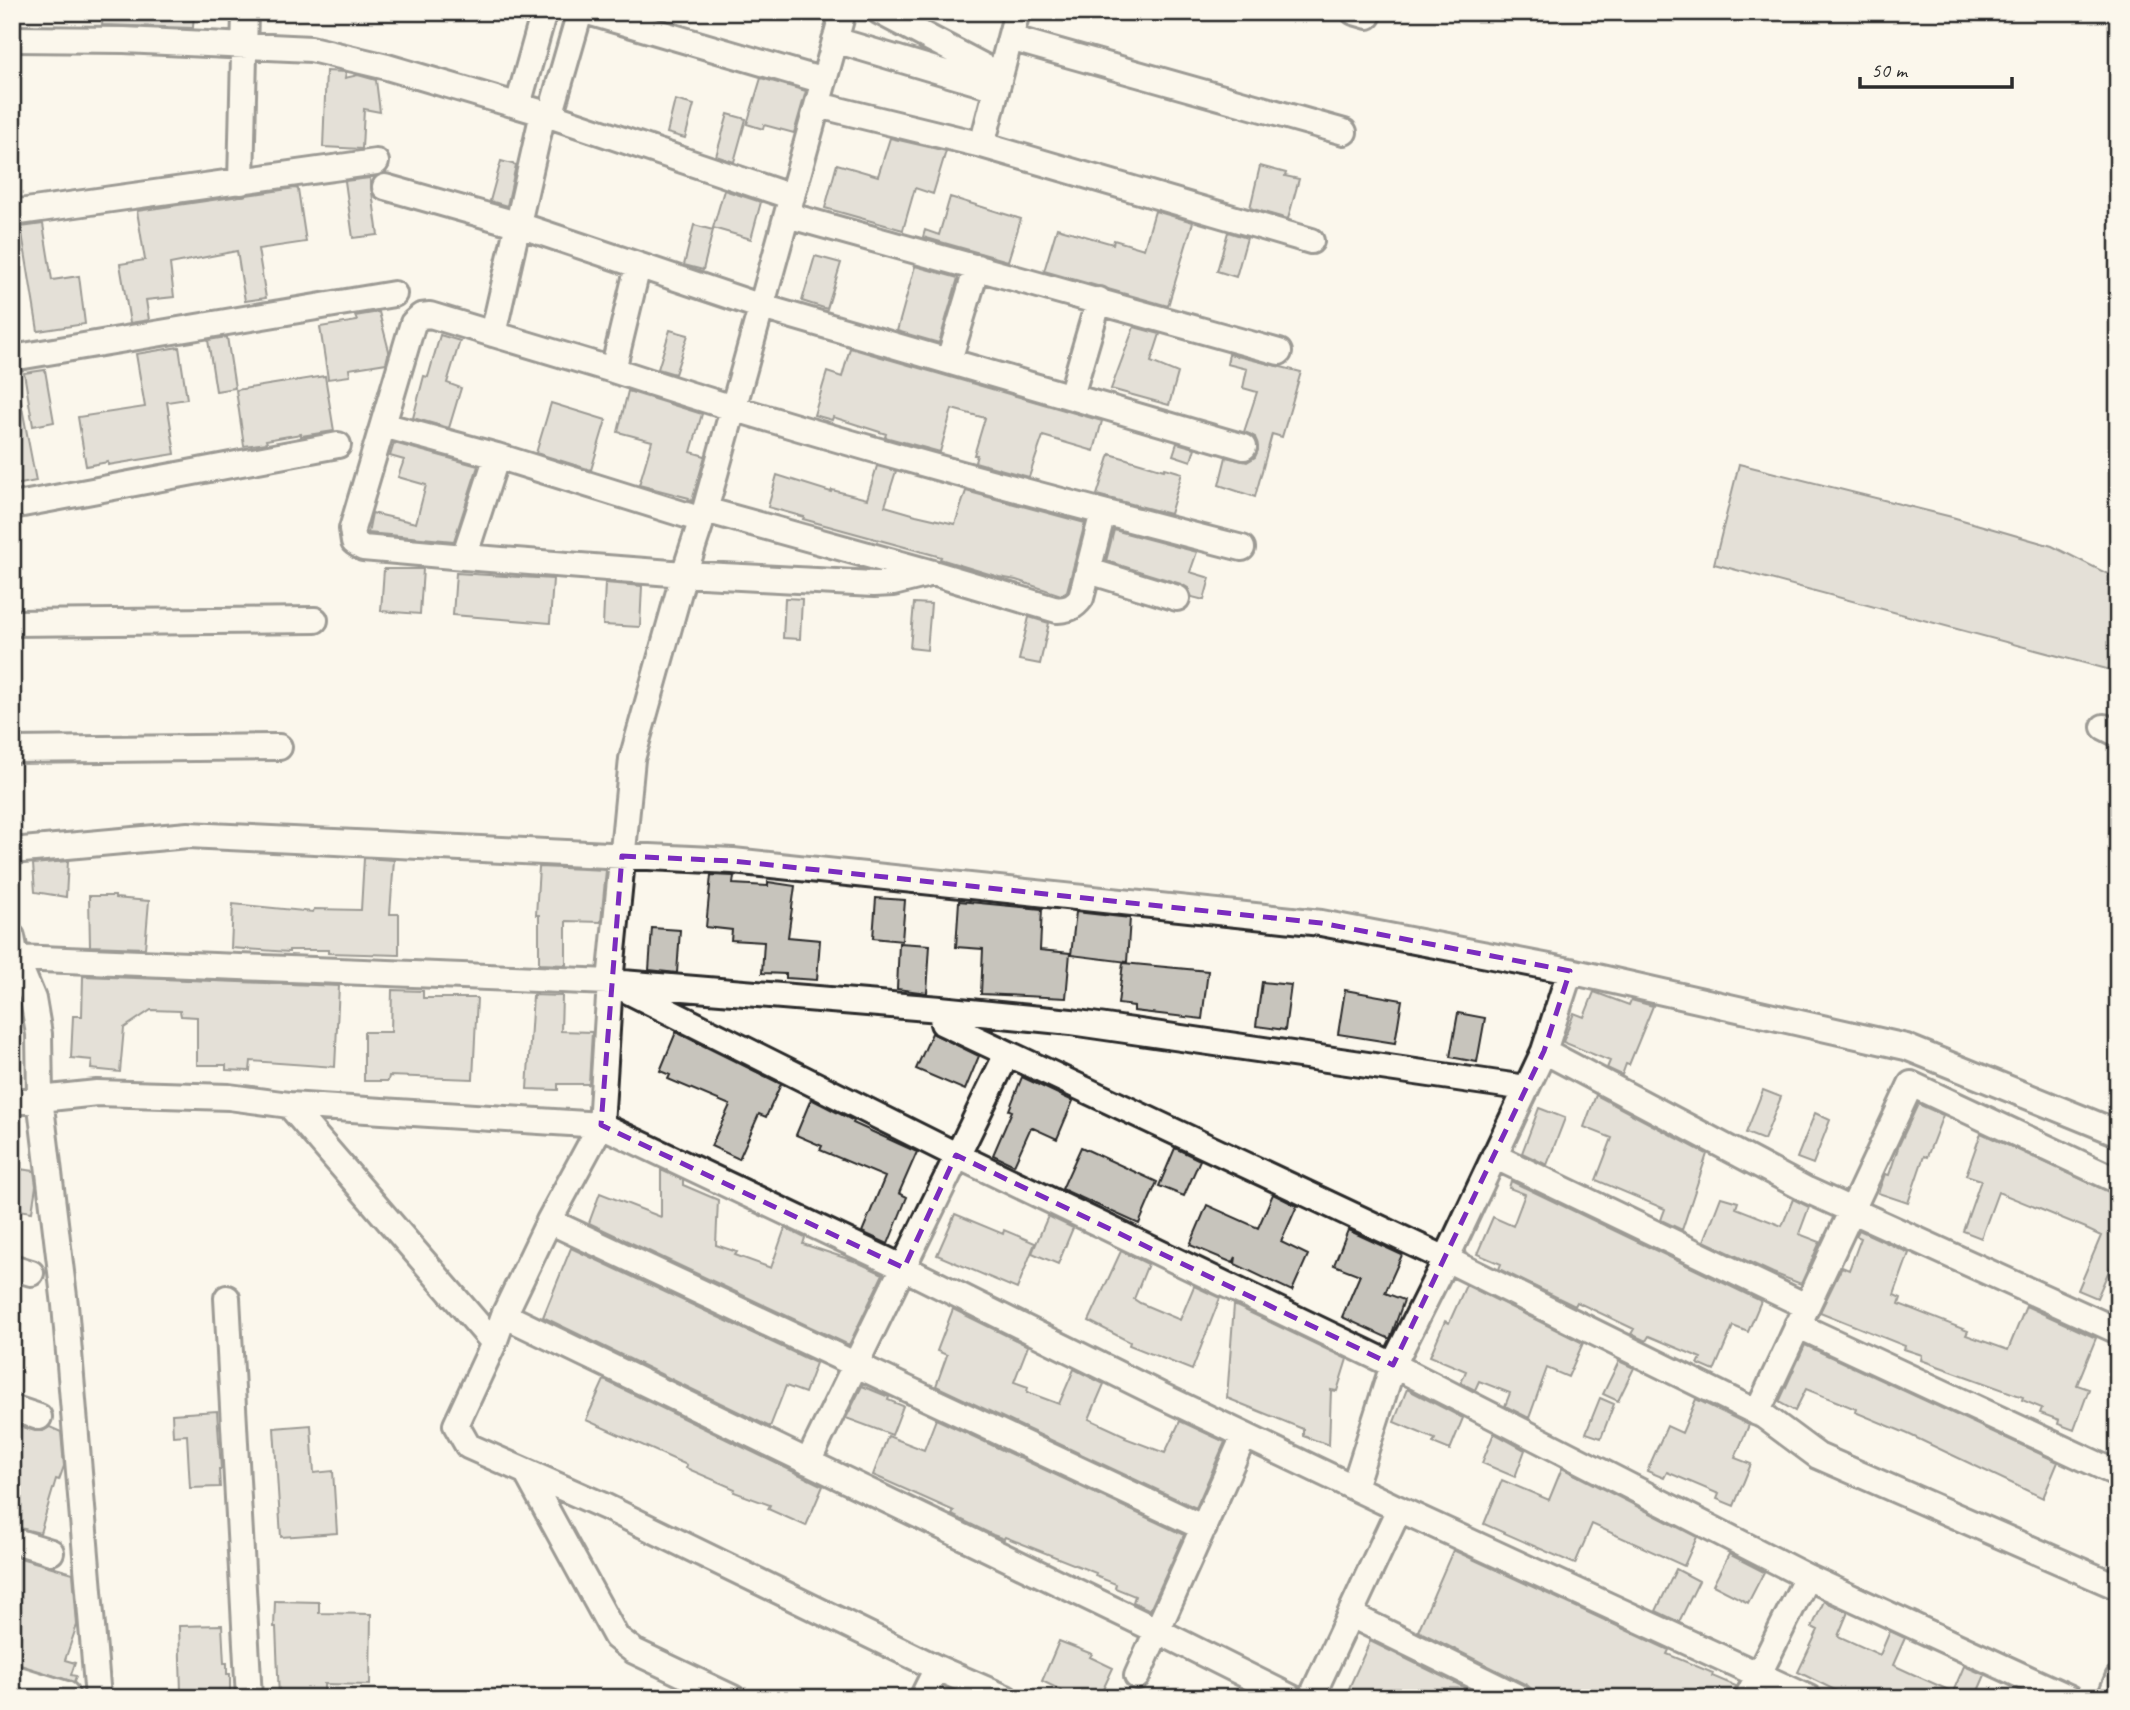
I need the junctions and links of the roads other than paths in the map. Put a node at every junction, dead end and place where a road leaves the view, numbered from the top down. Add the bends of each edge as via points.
1 (245, 12) edge
2 (544, 12) edge
3 (580, 12) edge
4 (588, 12) edge
5 (843, 12) edge
6 (880, 12) edge
7 (1017, 12) edge
8 (12, 38) edge
9 (1010, 38) junction
10 (835, 40) junction
11 (244, 46) junction
12 (998, 81) junction
13 (821, 93) junction
14 (518, 105) junction
15 (547, 114) junction
16 (1344, 132) dead end
17 (982, 145) junction
18 (376, 162) dead end
19 (241, 182) junction
20 (385, 187) dead end
21 (790, 206) junction
22 (12, 213) edge
23 (516, 224) junction
24 (1311, 241) dead end
25 (638, 266) junction
26 (977, 267) junction
27 (394, 294) dead end
28 (1099, 300) junction
29 (762, 307) junction
30 (493, 334) junction
31 (1279, 352) dead end
32 (12, 358) edge
33 (949, 360) junction
34 (614, 370) junction
35 (1071, 396) junction
36 (734, 410) junction
37 (383, 425) junction
38 (338, 444) dead end
39 (1244, 447) dead end
40 (497, 456) junction
41 (12, 506) edge
42 (1102, 512) junction
43 (704, 515) junction
44 (1242, 548) dead end
45 (464, 557) junction
46 (1089, 571) junction
47 (933, 573) junction
48 (684, 574) junction
49 (1177, 598) dead end
50 (316, 621) dead end
51 (12, 623) edge
52 (279, 747) dead end
53 (12, 750) edge
54 (12, 851) edge
55 (622, 856) junction
56 (14, 948) edge
57 (1570, 971) junction
58 (610, 982) junction
59 (23, 1000) edge
60 (940, 1009) junction
61 (1544, 1051) junction
62 (1007, 1054) junction
63 (1526, 1088) junction
64 (40, 1098) junction
65 (12, 1102) edge
66 (289, 1105) junction
67 (601, 1125) junction
68 (2118, 1133) edge
69 (956, 1155) junction
70 (1494, 1156) junction
71 (2118, 1181) edge
72 (1851, 1210) junction
73 (549, 1221) junction
74 (1446, 1259) junction
75 (904, 1268) junction
76 (227, 1298) dead end
77 (504, 1315) junction
78 (1801, 1316) junction
79 (2118, 1331) edge
80 (494, 1343) junction
81 (855, 1363) junction
82 (1393, 1365) junction
83 (12, 1408) edge
84 (1756, 1413) junction
85 (39, 1417) dead end
86 (1244, 1436) junction
87 (808, 1462) junction
88 (526, 1472) junction
89 (2118, 1475) edge
90 (1354, 1487) junction
91 (1399, 1509) junction
92 (1204, 1528) junction
93 (12, 1540) edge
94 (51, 1552) dead end
95 (1807, 1577) junction
96 (2118, 1587) edge
97 (1351, 1615) junction
98 (1158, 1631) junction
99 (937, 1668) junction
100 (1757, 1675) junction
101 (1137, 1676) dead end
102 (12, 1677) edge
103 (2118, 1678) edge
104 (66, 1694) dead end
105 (98, 1698) edge
106 (249, 1698) edge
107 (733, 1698) edge
108 (922, 1698) edge
109 (1006, 1698) edge
110 (1292, 1698) edge
111 (1311, 1698) edge
112 (1520, 1698) edge
113 (1747, 1698) edge
114 (1809, 1698) edge
115 (2070, 1698) edge
116 (2110, 1698) edge

1 - 11 street
2 - 14 street
3 - 15 street
4 - 13 street
5 - 10 street
6 - 12 street
7 - 9 street
8 - 11 street
9 - 12 street
9 - 16 street
10 - 12 street
10 - 13 street
11 - 14 street via 310,49
11 - 19 street
12 - 17 street
13 - 17 street
13 - 21 street
14 - 15 street
15 - 21 street
15 - 23 street
17 - 24 street
18 - 19 street
19 - 22 street
20 - 23 street
21 - 26 street
21 - 29 street
23 - 25 street
23 - 30 street
25 - 29 street
25 - 34 street
26 - 28 street
26 - 33 street
27 - 32 street
28 - 31 street
28 - 35 street
29 - 33 street
29 - 36 street
30 - 34 street
30 - 37 street via 421,316 413,323
33 - 35 street
34 - 36 street
35 - 39 street
36 - 42 street
36 - 43 street
37 - 40 street
37 - 45 street via 352,529 354,542 363,548
38 - 41 street
40 - 43 street
40 - 45 street
42 - 44 street
42 - 46 street
43 - 47 street
43 - 48 street
45 - 48 street
46 - 47 street via 1075,606 1057,610
46 - 49 street
47 - 48 street via 893,583
48 - 55 street via 632,759
50 - 51 street
52 - 53 street
54 - 55 street via 188,835
55 - 57 street via 733,862 1321,923
55 - 58 street
56 - 58 street
56 - 59 street
57 - 61 street
57 - 68 street via 1906,1047
58 - 60 street
58 - 67 street
58 - 69 street
59 - 64 street via 39,1034
60 - 62 street via 943,1023
60 - 63 street via 1071,1023
61 - 63 street
61 - 72 street
62 - 69 street
62 - 74 street
63 - 70 street
64 - 65 street
64 - 66 street via 97,1093 229,1097
64 - 105 street via 65,1305
66 - 67 street
66 - 80 street
67 - 73 street
67 - 75 street
69 - 75 street
69 - 82 street
70 - 74 street
70 - 78 street
71 - 72 street via 1912,1084
72 - 78 street
72 - 79 street
73 - 77 street
73 - 81 street
74 - 82 street
74 - 84 street
75 - 81 street
75 - 86 street
76 - 106 street
77 - 80 street
77 - 87 street
78 - 84 street
78 - 89 street
80 - 88 street via 456,1425 468,1446
81 - 87 street
81 - 92 street
82 - 90 street
82 - 95 street
83 - 85 street
84 - 96 street via 1818,1456
86 - 90 street
86 - 92 street
87 - 98 street
88 - 99 street
88 - 107 street via 616,1637 634,1651
90 - 91 street
91 - 97 street
91 - 100 street
92 - 98 street
93 - 94 street
95 - 100 street
95 - 115 street
97 - 111 street
97 - 112 street
98 - 101 street
98 - 110 street
99 - 108 street
99 - 109 street
100 - 113 street
100 - 114 street
102 - 104 street
103 - 116 street

